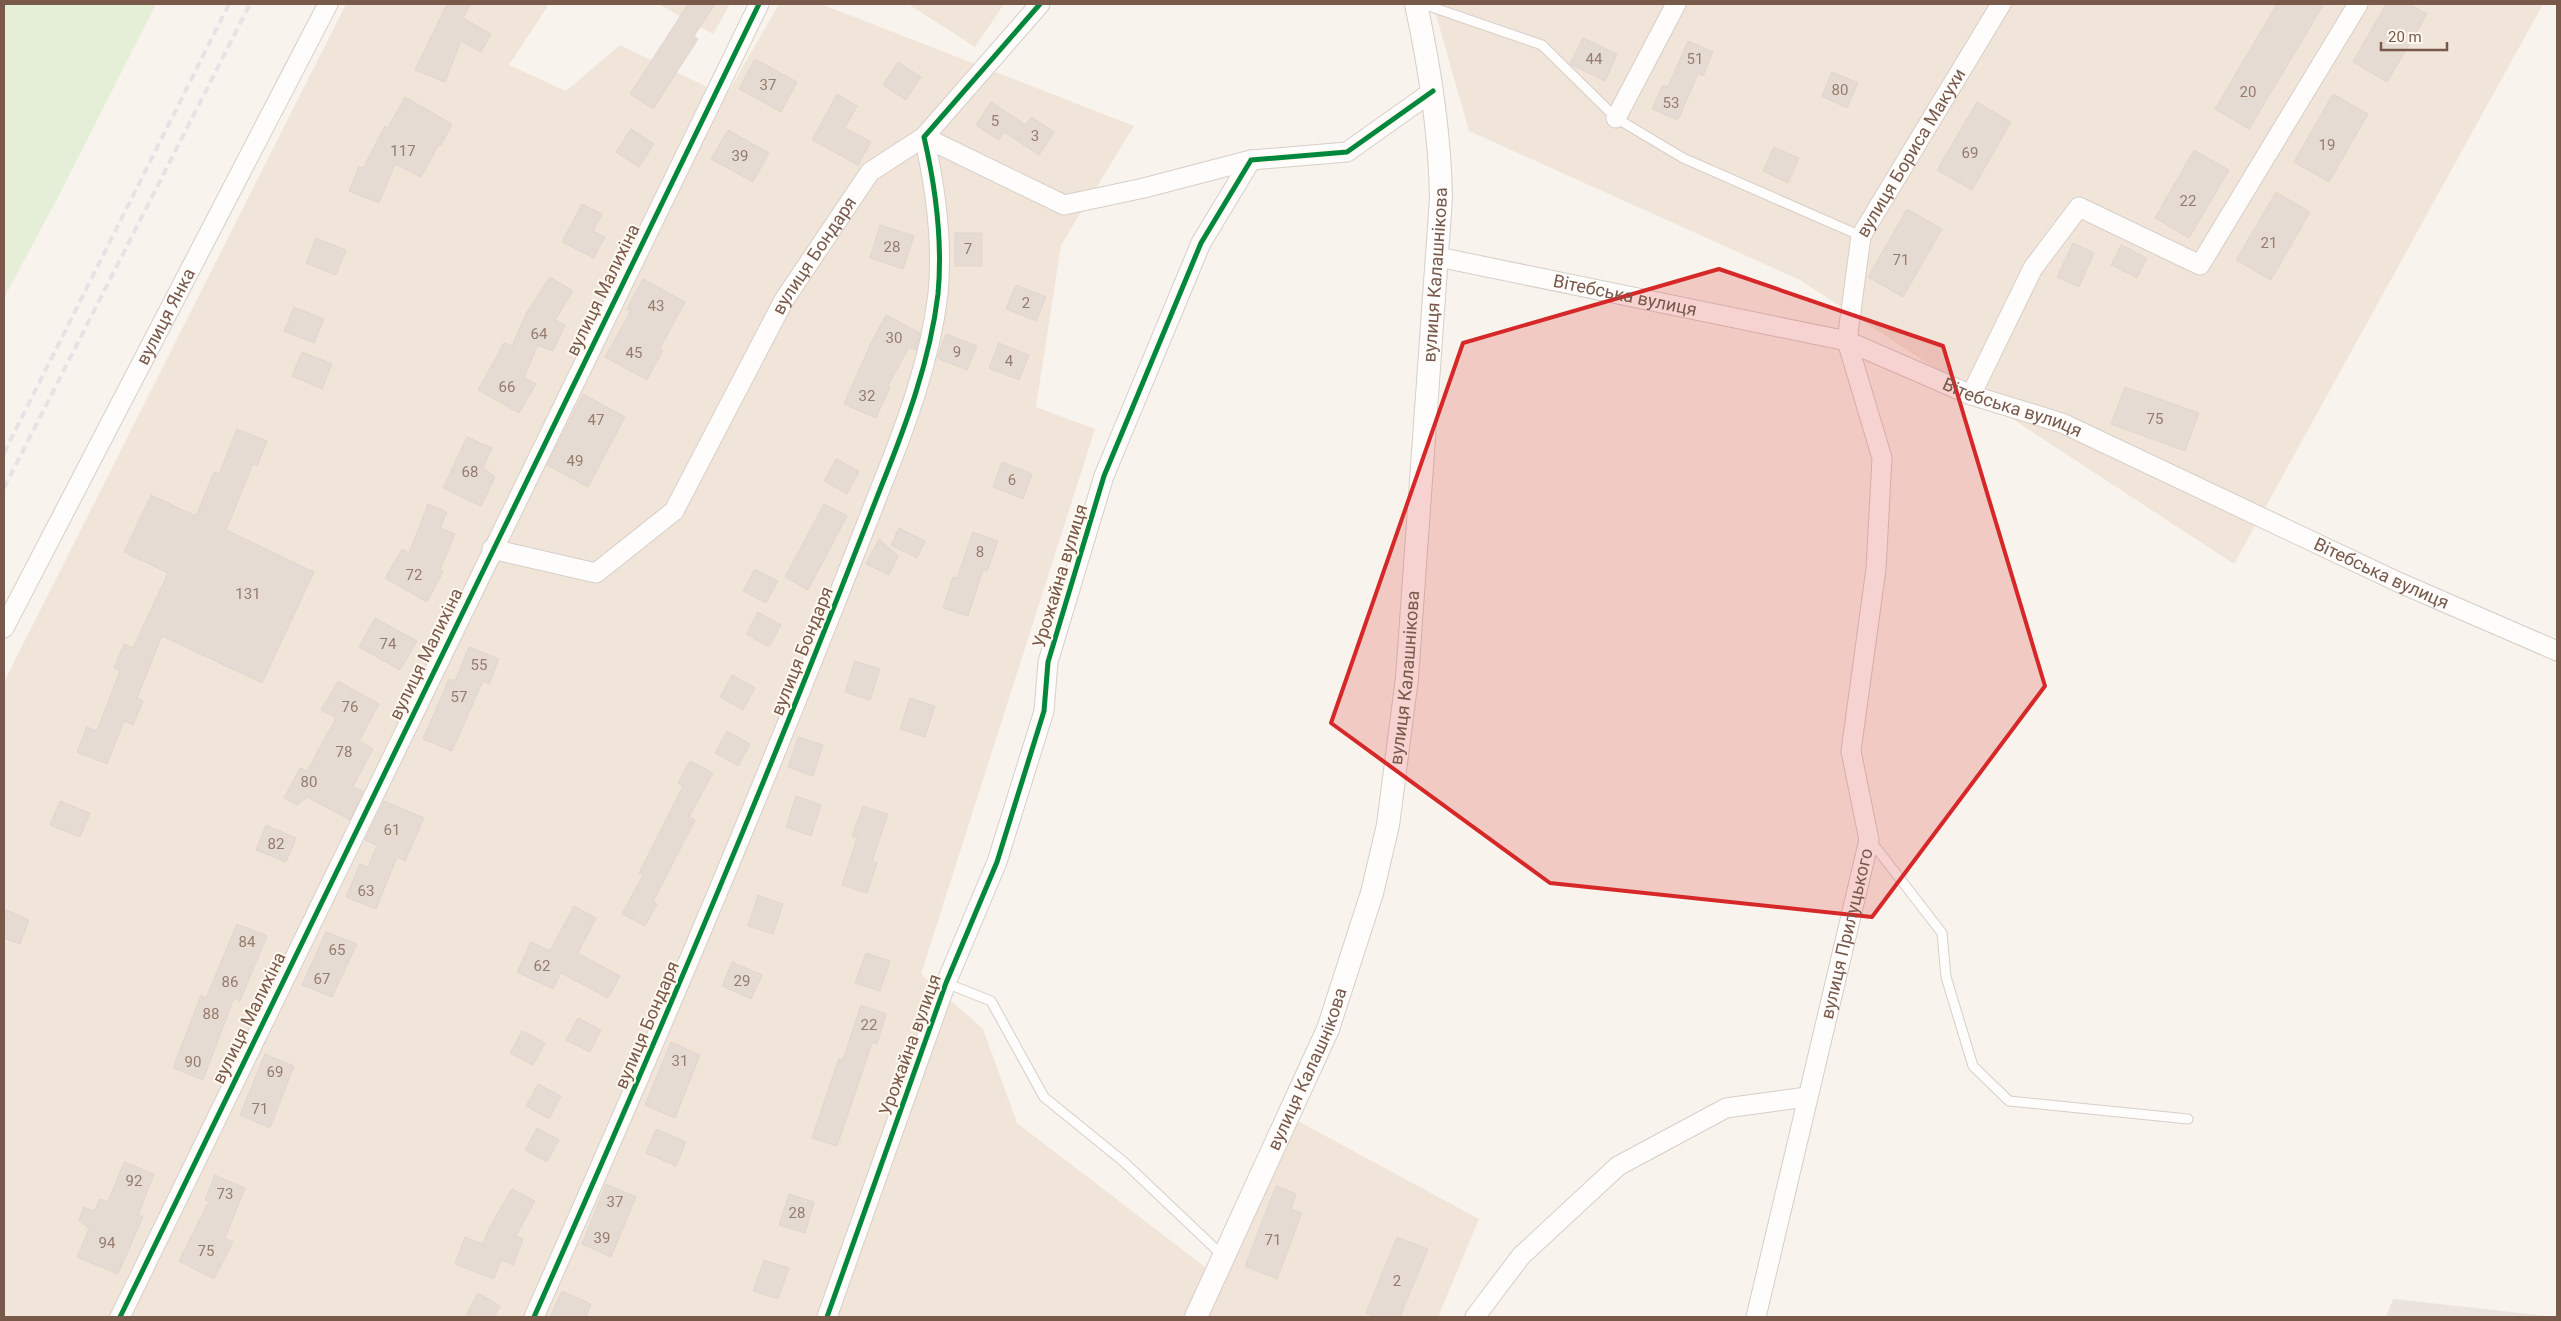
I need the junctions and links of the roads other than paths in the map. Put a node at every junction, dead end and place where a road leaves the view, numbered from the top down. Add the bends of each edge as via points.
1 (328, 4) edge
2 (759, 4) edge
3 (1040, 4) edge
4 (1416, 4) edge
5 (1423, 4) edge
6 (1676, 4) edge
7 (2001, 4) edge
8 (2358, 4) edge
9 (1433, 91) junction
10 (1616, 118) junction
11 (924, 137) junction
12 (1251, 160) junction
13 (1861, 236) junction
14 (1438, 257) junction
15 (1847, 341) junction
16 (1971, 395) junction
17 (492, 549) junction
18 (4, 628) edge
19 (2557, 651) edge
20 (1869, 840) junction
21 (946, 983) junction
22 (1807, 1097) junction
23 (2188, 1119) dead end
24 (1224, 1258) junction
25 (120, 1317) edge
26 (534, 1317) edge
27 (826, 1317) edge
28 (1196, 1317) edge
29 (1475, 1317) edge
30 (1756, 1317) edge

1 - 18 street, вулиця Янка
2 - 17 street, вулиця Малихіна
3 - 11 street, вулиця Бондаря
4 - 9 street, вулиця Калашнікова
5 - 10 lane via 1542,45
6 - 10 street
7 - 13 street, вулиця Бориса Макухи
8 - 16 street via 2200,265 2079,207 2033,268
9 - 12 street via 1347,152
9 - 14 street, вулиця Калашнікова via 1442,198
10 - 13 lane via 1683,158
11 - 12 street via 1064,205
11 - 17 street, вулиця Бондаря via 870,172 784,300 674,511 596,572
11 - 26 street, вулиця Бондаря via 935,185 940,238 938,294 922,379 770,769
12 - 21 street, Урожайна вулиця via 1201,243 1104,476 1048,662 1044,711 997,862
13 - 15 street, вулиця Бориса Макухи
14 - 15 street, Вітебська вулиця
14 - 24 street, вулиця Калашнікова via 1407,678 1388,826 1372,893 1328,1029
15 - 16 street, Вітебська вулиця
15 - 20 street, вулиця Прилуцького via 1882,458 1876,569 1851,751
16 - 19 street, Вітебська вулиця via 2062,423 2398,582
17 - 25 street, вулиця Малихіна
20 - 22 street, вулиця Прилуцького
20 - 23 lane via 1942,933 1946,978 1973,1066 2008,1101
21 - 24 lane via 991,1001 1044,1097 1124,1162
21 - 27 street, Урожайна вулиця
22 - 29 street via 1726,1108 1618,1166 1521,1256
22 - 30 street, вулиця Прилуцького
24 - 28 street, вулиця Калашнікова

